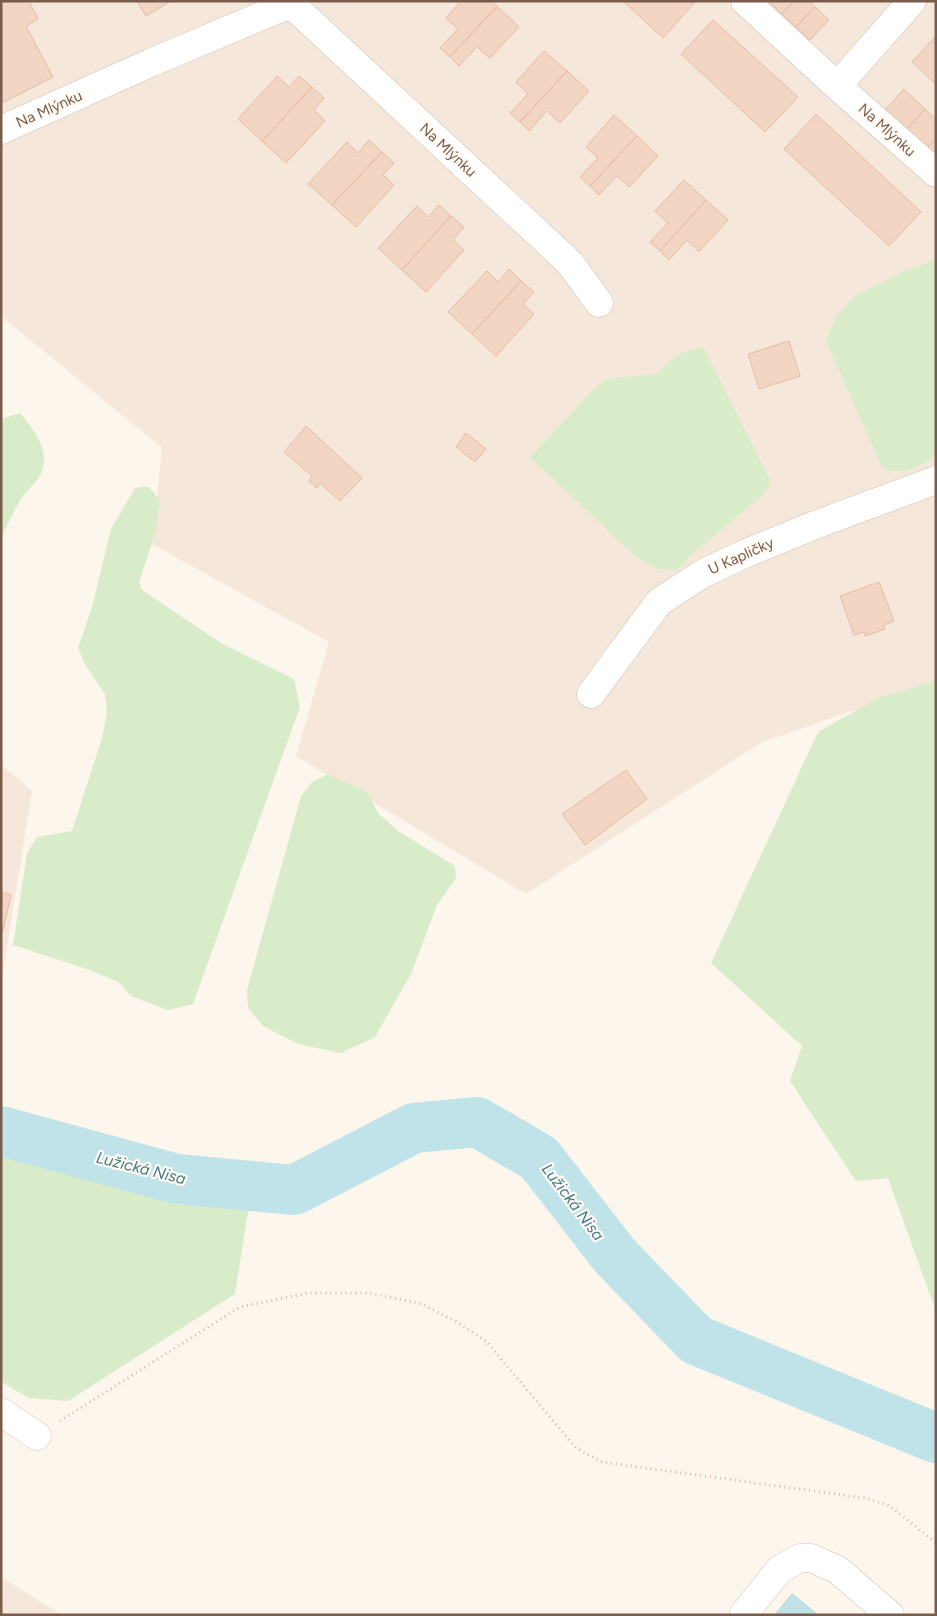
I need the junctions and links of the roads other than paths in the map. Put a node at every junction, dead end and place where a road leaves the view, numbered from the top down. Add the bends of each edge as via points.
1 (746, 1) edge
2 (912, 1) edge
3 (294, 3) edge
4 (837, 86) junction
5 (1, 130) edge
6 (936, 173) edge
7 (599, 303) dead end
8 (936, 480) edge
9 (591, 694) dead end
10 (1, 1412) edge
11 (37, 1436) road end
12 (743, 1615) edge
13 (890, 1615) edge

1 - 4 street, Na Mlýnku
2 - 4 street
3 - 5 street, Na Mlýnku
3 - 7 street, Na Mlýnku via 570,263
4 - 6 street, Na Mlýnku
8 - 9 street, U Kapličky via 815,525 702,574 659,602
10 - 11 street
12 - 13 street via 779,1570 800,1558 811,1558 838,1570

